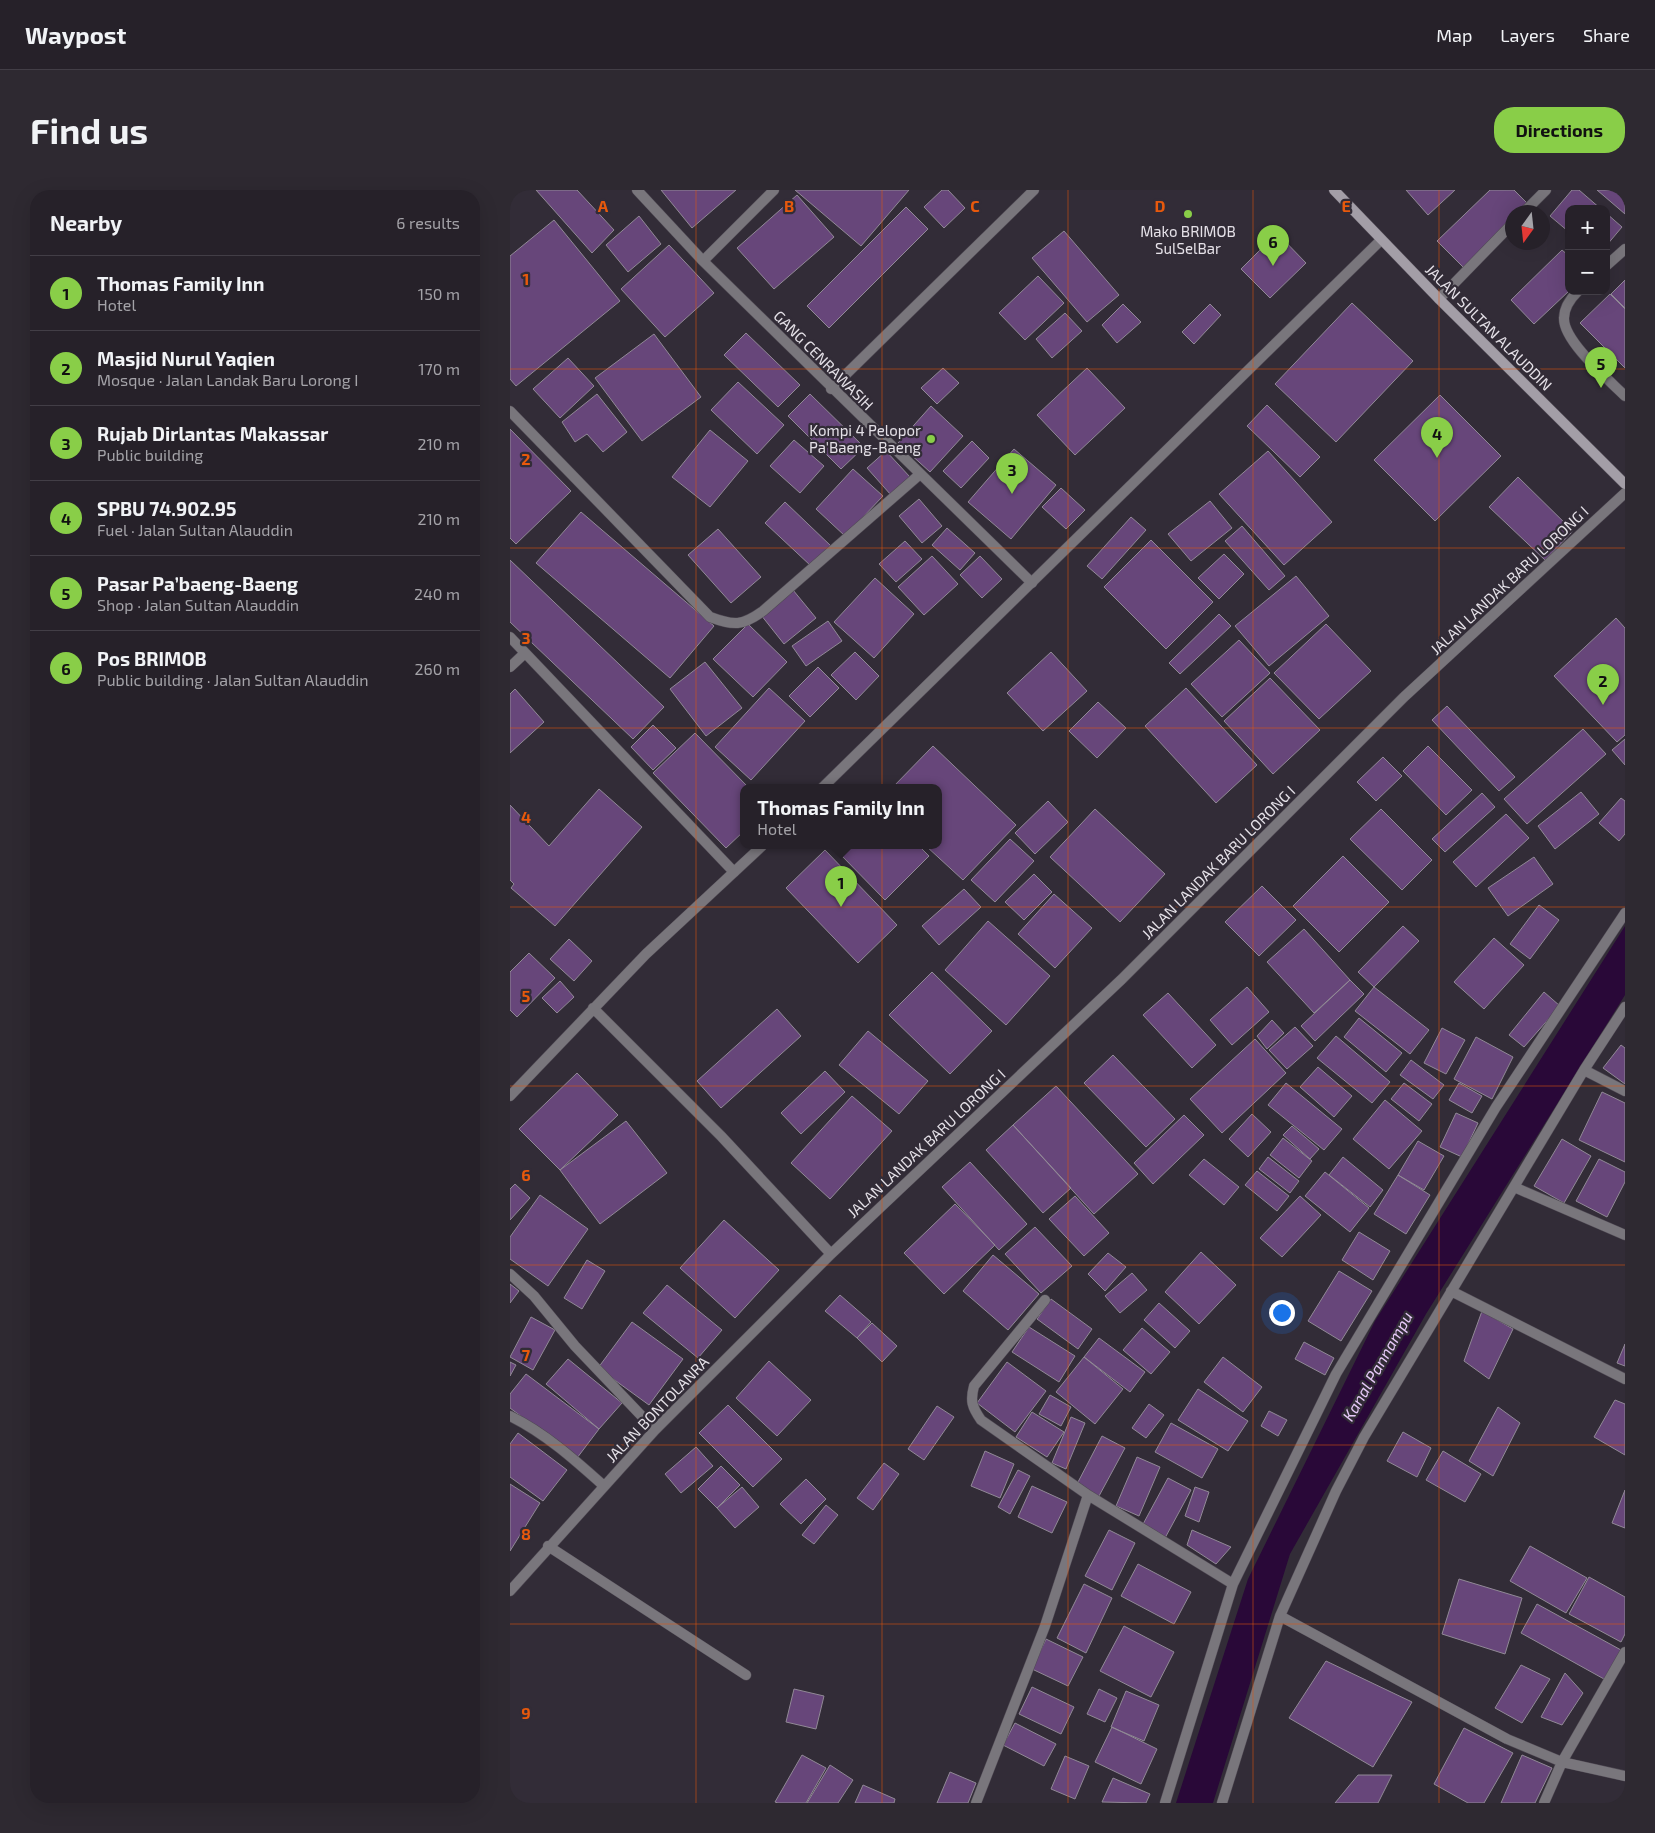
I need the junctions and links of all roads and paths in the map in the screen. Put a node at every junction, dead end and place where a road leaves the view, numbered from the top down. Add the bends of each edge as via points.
1 (637, 190) edge
2 (774, 190) edge
3 (1034, 190) edge
4 (1334, 190) edge
5 (1546, 190) edge
6 (1531, 205) edge
7 (1505, 231) edge
8 (1381, 240) junction
9 (1625, 249) edge
10 (703, 262) junction
11 (1610, 262) edge
12 (1575, 295) edge
13 (1439, 299) junction
14 (831, 389) junction
15 (1625, 396) edge
16 (510, 411) edge
17 (919, 475) junction
18 (1625, 484) edge
19 (1625, 493) edge
20 (1032, 583) junction
21 (510, 637) edge
22 (525, 653) junction
23 (510, 667) edge
24 (826, 784) edge
25 (759, 849) edge
26 (734, 872) junction
27 (1625, 913) edge
28 (593, 1008) junction
29 (1625, 1008) edge
30 (1584, 1070) junction
31 (1625, 1091) edge
32 (510, 1096) edge
33 (1514, 1187) junction
34 (1625, 1235) edge
35 (832, 1254) junction
36 (510, 1274) edge
37 (1451, 1291) junction
38 (1045, 1300) dead end
39 (1625, 1379) edge
40 (510, 1416) edge
41 (655, 1430) junction
42 (604, 1486) junction
43 (1088, 1495) junction
44 (548, 1546) junction
45 (1233, 1584) junction
46 (511, 1586) edge
47 (1280, 1616) junction
48 (1625, 1652) edge
49 (746, 1675) dead end
50 (1562, 1762) junction
51 (1625, 1776) edge
52 (976, 1803) edge
53 (1165, 1803) edge
54 (1222, 1803) edge
55 (1544, 1803) edge

1 - 10 street, GANG CENRAWASIH
2 - 10 street
3 - 14 street
4 - 8 main road, JALAN SULTAN ALAUDDIN
5 - 6 street
7 - 13 street
8 - 13 main road, JALAN SULTAN ALAUDDIN
8 - 20 street
9 - 11 street
10 - 14 street, GANG CENRAWASIH
12 - 15 street via 1566,307 1567,331
13 - 18 main road, JALAN SULTAN ALAUDDIN
14 - 17 street, GANG CENRAWASIH
16 - 17 street via 710,617 727,624 747,623
17 - 20 street, GANG CENRAWASIH
19 - 35 street, JALAN LANDAK BARU LORONG I via 1404,697 1122,979
20 - 24 street
21 - 22 street
22 - 23 street
22 - 26 street
25 - 26 street
26 - 28 street
27 - 45 street via 1496,1107 1336,1374
28 - 32 street
28 - 35 street via 721,1136
29 - 30 street
30 - 31 street
30 - 33 street
33 - 34 street
33 - 37 street
35 - 41 street, JALAN BONTOLANRA
36 - 41 street via 534,1296 574,1346
37 - 39 street
37 - 47 street via 1364,1437
38 - 43 street via 974,1386 970,1400 981,1420
40 - 42 street via 573,1458
41 - 42 street, JALAN BONTOLANRA
42 - 44 street, JALAN BONTOLANRA
43 - 45 street
43 - 52 street via 1045,1626
44 - 46 street, JALAN BONTOLANRA
44 - 49 street
45 - 53 street
47 - 50 street via 1507,1739
47 - 54 street
48 - 50 street
50 - 51 street
50 - 55 street

